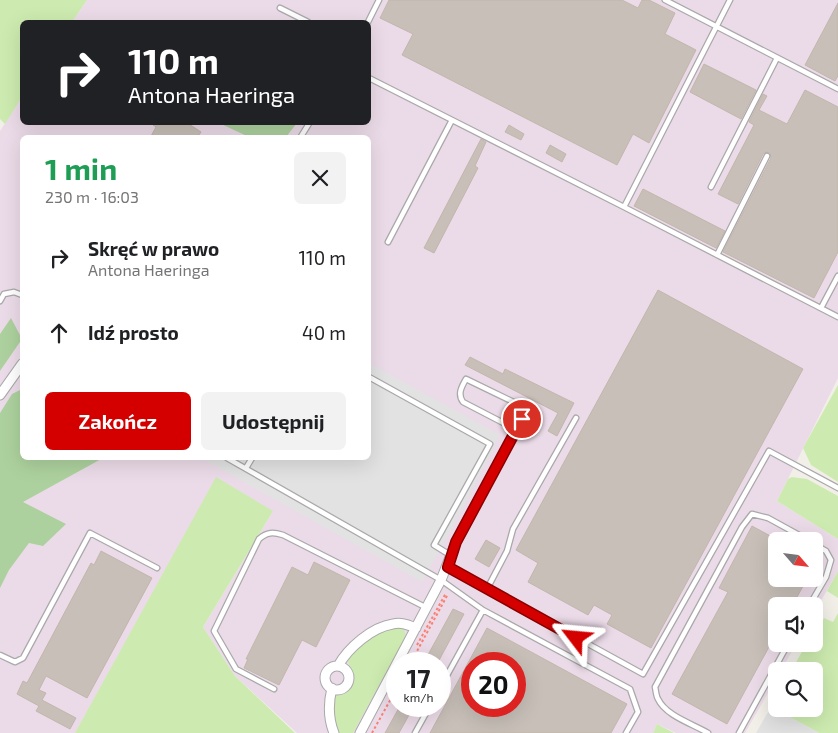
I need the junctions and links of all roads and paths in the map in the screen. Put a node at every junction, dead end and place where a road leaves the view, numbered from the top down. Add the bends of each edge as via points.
1 (379, 0) edge
2 (665, 0) edge
3 (730, 0) edge
4 (280, 8) dead end
5 (304, 20) edge
6 (369, 20) edge
7 (717, 26) junction
8 (777, 58) junction
9 (371, 79) edge
10 (838, 89) edge
11 (452, 120) junction
12 (767, 156) dead end
13 (710, 186) dead end
14 (624, 207) junction
15 (388, 242) dead end
16 (717, 255) junction
17 (838, 276) edge
18 (20, 294) edge
19 (0, 301) edge
20 (821, 308) junction
21 (838, 317) edge
22 (20, 367) edge
23 (371, 378) edge
24 (0, 395) edge
25 (576, 418) dead end
26 (517, 430) junction
27 (231, 460) edge
28 (251, 460) edge
29 (246, 468) junction
30 (838, 488) edge
31 (470, 516) joint
32 (794, 532) edge
33 (823, 549) edge
34 (451, 556) junction
35 (448, 567) junction
36 (157, 568) dead end
37 (441, 580) junction
38 (823, 582) edge
39 (451, 587) junction
40 (487, 589) junction
41 (427, 608) junction
42 (483, 610) junction
43 (416, 628) junction
44 (415, 652) edge
45 (784, 652) edge
46 (0, 656) edge
47 (338, 666) junction
48 (451, 668) edge
49 (332, 688) junction
50 (274, 689) dead end
51 (386, 708) edge
52 (424, 717) edge
53 (334, 733) edge
54 (360, 733) edge
55 (372, 733) edge
56 (415, 733) edge
57 (626, 733) edge
58 (708, 733) edge
59 (739, 733) edge

1 - 6 lane
2 - 7 lane
3 - 7 lane
4 - 5 lane
7 - 8 lane
7 - 14 lane
8 - 10 lane
8 - 13 lane
9 - 11 lane
11 - 14 lane
11 - 15 lane
12 - 16 lane
14 - 16 lane
16 - 20 lane
17 - 20 lane
18 - 19 lane via 4,294
20 - 21 lane
22 - 24 street
23 - 34 lane via 490,444 434,545
25 - 40 lane via 513,529 507,551
26 - 26 lane via 528,409 466,378 460,393 463,402
26 - 31 lane
27 - 29 lane
28 - 29 lane
29 - 37 lane
30 - 40 lane via 769,451 643,674
31 - 34 street
32 - 58 lane via 768,518 752,514 737,535 655,687 657,699 664,707
33 - 38 lane via 830,560
34 - 35 street
35 - 37 street
35 - 40 lane
36 - 46 lane via 90,533 22,658 15,662
37 - 39 lane
37 - 41 street
39 - 42 lane
39 - 44 path
41 - 43 street
41 - 50 lane via 283,536 264,535 259,539 214,631 236,669
42 - 48 lane
42 - 57 lane via 630,689 638,712
43 - 47 street via 403,623 376,630 348,653
43 - 54 street
45 - 59 lane
47 - 49 street via 326,675
47 - 49 street via 347,672 349,679 343,688
49 - 53 street via 329,712
51 - 55 path
52 - 56 lane

